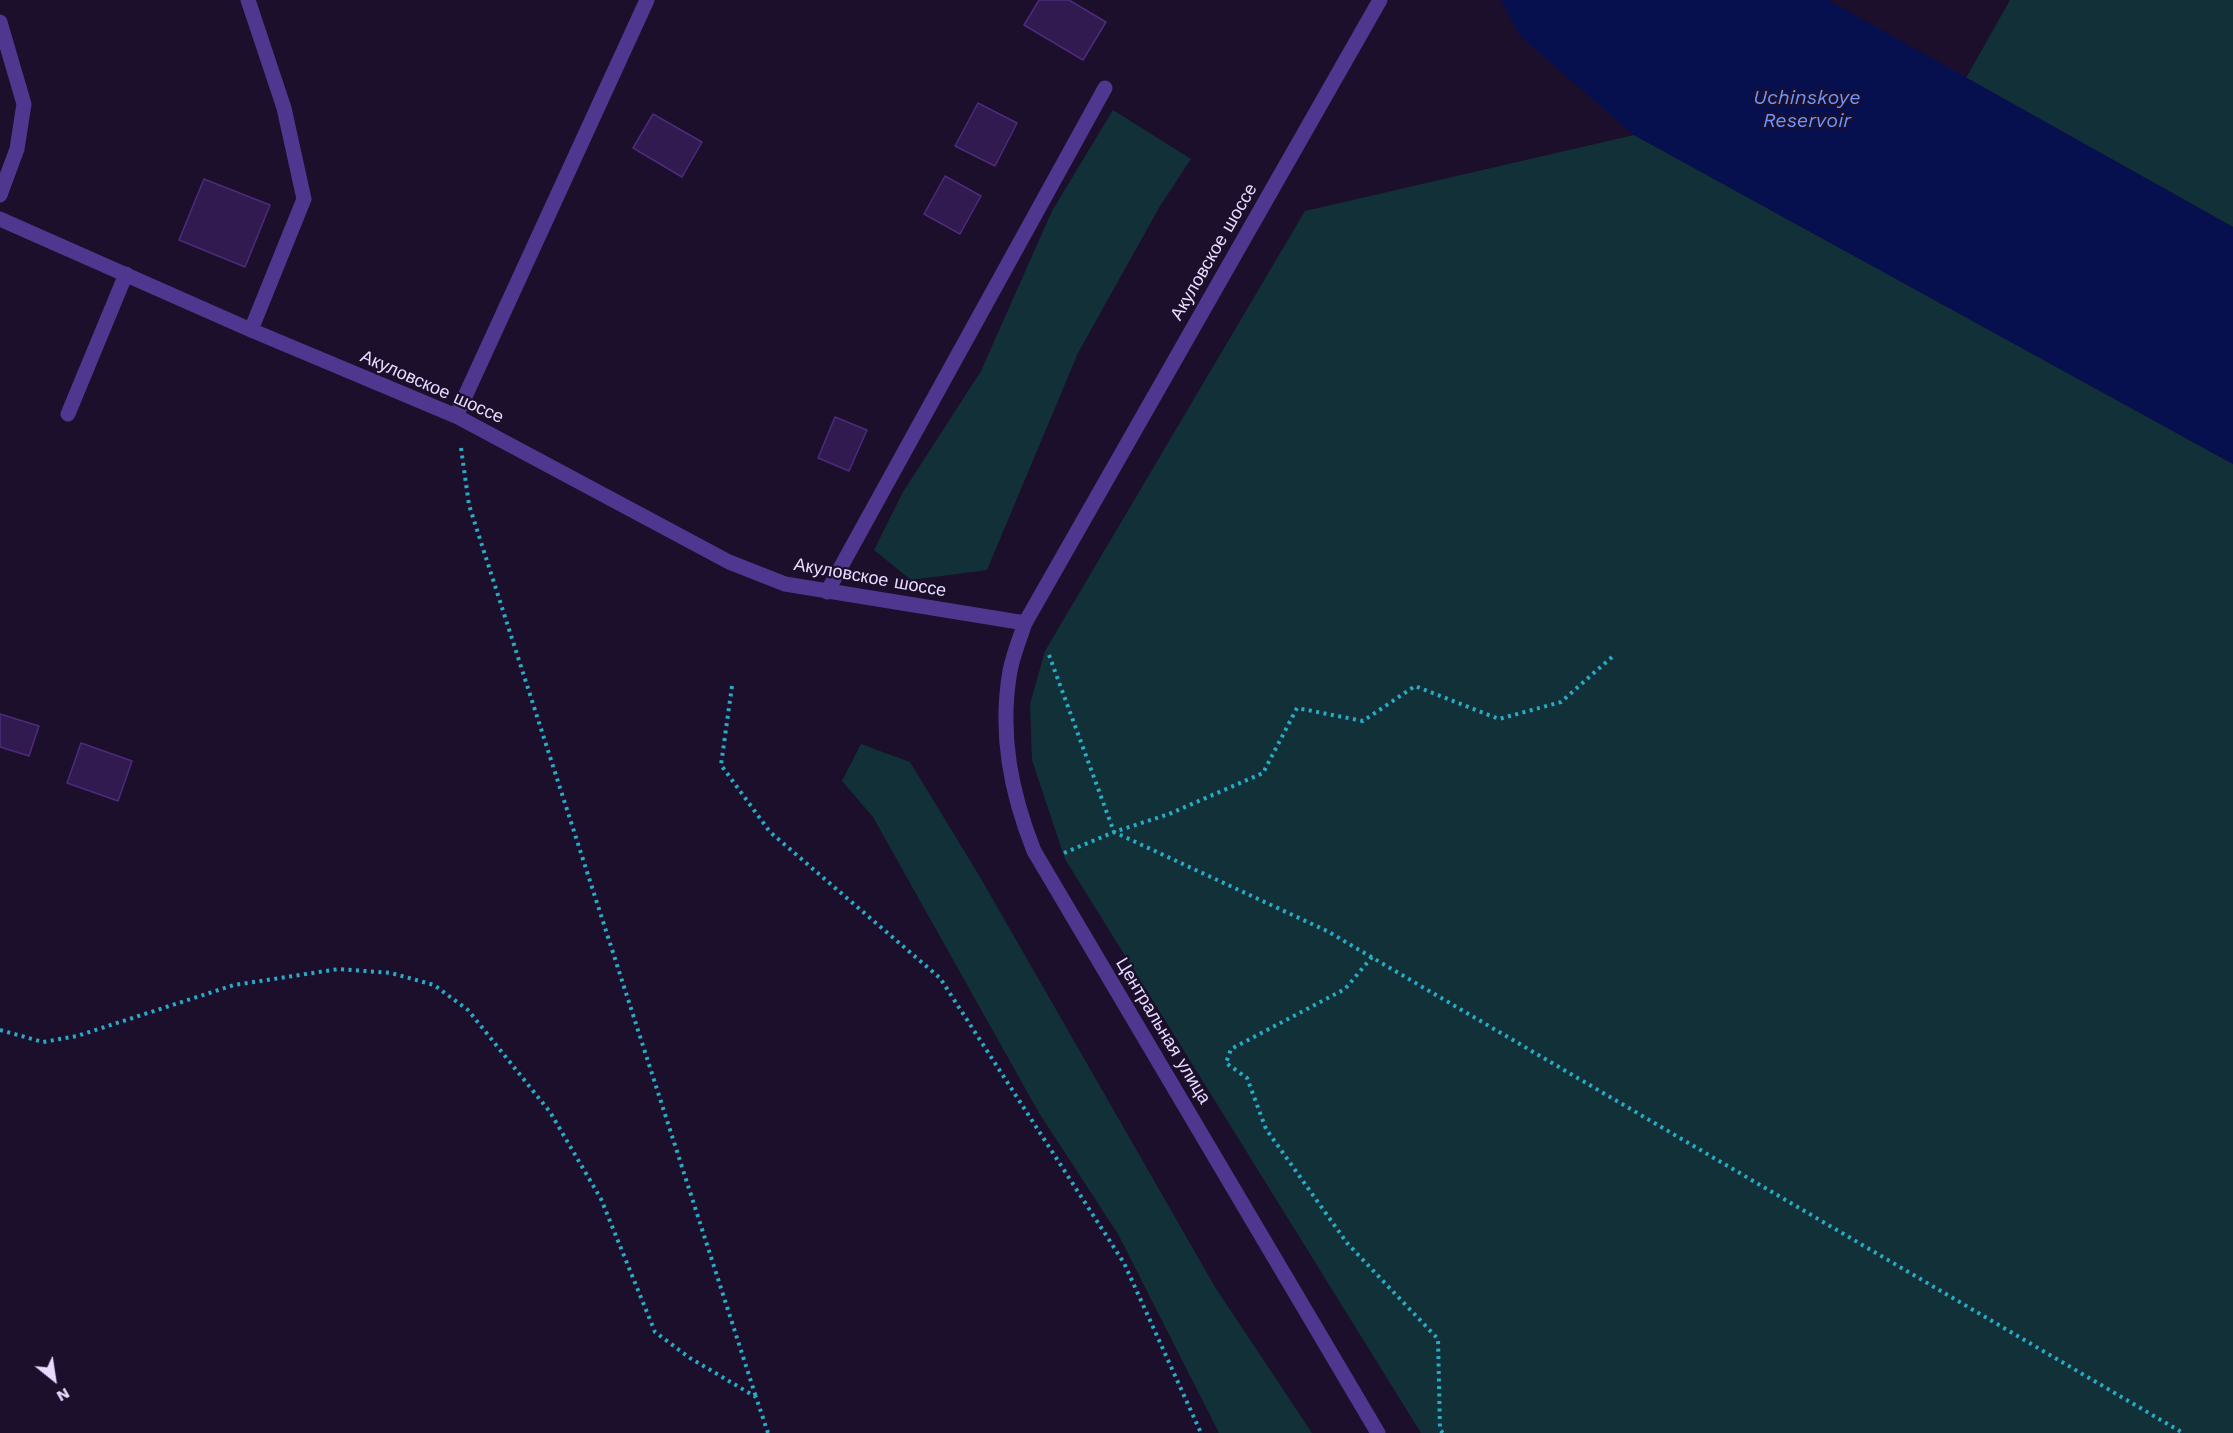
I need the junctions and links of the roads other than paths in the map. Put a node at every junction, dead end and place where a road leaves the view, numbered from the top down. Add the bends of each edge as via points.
1 (248, 0) edge
2 (647, 0) edge
3 (1380, 0) edge
4 (0, 22) edge
5 (1105, 88) dead end
6 (0, 195) edge
7 (0, 219) edge
8 (126, 274) junction
9 (251, 330) junction
10 (68, 414) dead end
11 (456, 416) junction
12 (827, 592) junction
13 (1024, 622) junction
14 (1377, 1433) edge

1 - 9 street via 284,108 304,199
2 - 11 street
3 - 13 street, Акуловское шоссе
4 - 6 street via 24,104 17,148
5 - 12 street
7 - 8 street, Акуловское шоссе
8 - 9 street, Акуловское шоссе
8 - 10 street
9 - 11 street, Акуловское шоссе
11 - 12 street, Акуловское шоссе via 729,561 785,584
12 - 13 street, Акуловское шоссе
13 - 14 street, Центральная улица via 1010,670 1006,728 1017,807 1034,851

